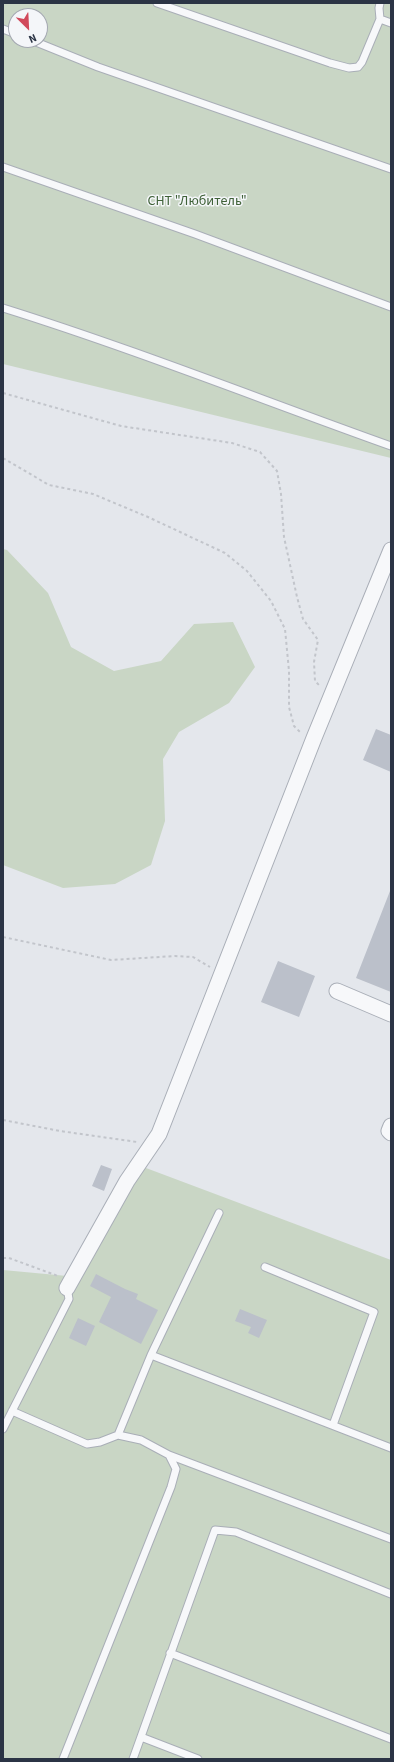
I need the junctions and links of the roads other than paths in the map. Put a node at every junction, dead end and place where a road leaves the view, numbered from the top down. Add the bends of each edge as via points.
1 (157, 3) edge
2 (380, 3) edge
3 (380, 19) junction
4 (391, 23) edge
5 (48, 47) edge
6 (3, 167) edge
7 (391, 170) edge
8 (391, 307) edge
9 (3, 308) edge
10 (391, 446) edge
11 (391, 550) edge
12 (337, 991) dead end
13 (391, 1014) edge
14 (391, 1126) edge
15 (391, 1133) edge
16 (219, 1213) dead end
17 (265, 1267) dead end
18 (69, 1285) joint
19 (151, 1355) junction
20 (12, 1411) junction
21 (333, 1425) junction
22 (3, 1429) edge
23 (118, 1435) junction
24 (391, 1448) edge
25 (169, 1455) junction
26 (391, 1539) edge
27 (391, 1594) edge
28 (170, 1653) junction
29 (141, 1736) junction
30 (391, 1739) edge
31 (63, 1759) edge
32 (132, 1759) edge
33 (198, 1759) edge

1 - 3 lane via 350,68 358,67 362,62
2 - 3 lane
3 - 4 lane
5 - 7 lane via 98,67
6 - 8 lane via 195,234
9 - 10 lane via 193,372
11 - 18 street via 314,738 159,1134 123,1188
12 - 13 street
14 - 15 street
16 - 19 lane
17 - 21 lane via 374,1312
18 - 20 lane via 69,1299
19 - 21 lane
19 - 23 lane
20 - 22 lane
20 - 23 lane via 88,1444
21 - 24 lane
23 - 25 lane via 141,1440
25 - 26 lane
25 - 31 lane via 176,1469 171,1487
27 - 28 lane via 236,1532 215,1530
28 - 29 lane
28 - 30 lane
29 - 32 lane
29 - 33 lane

